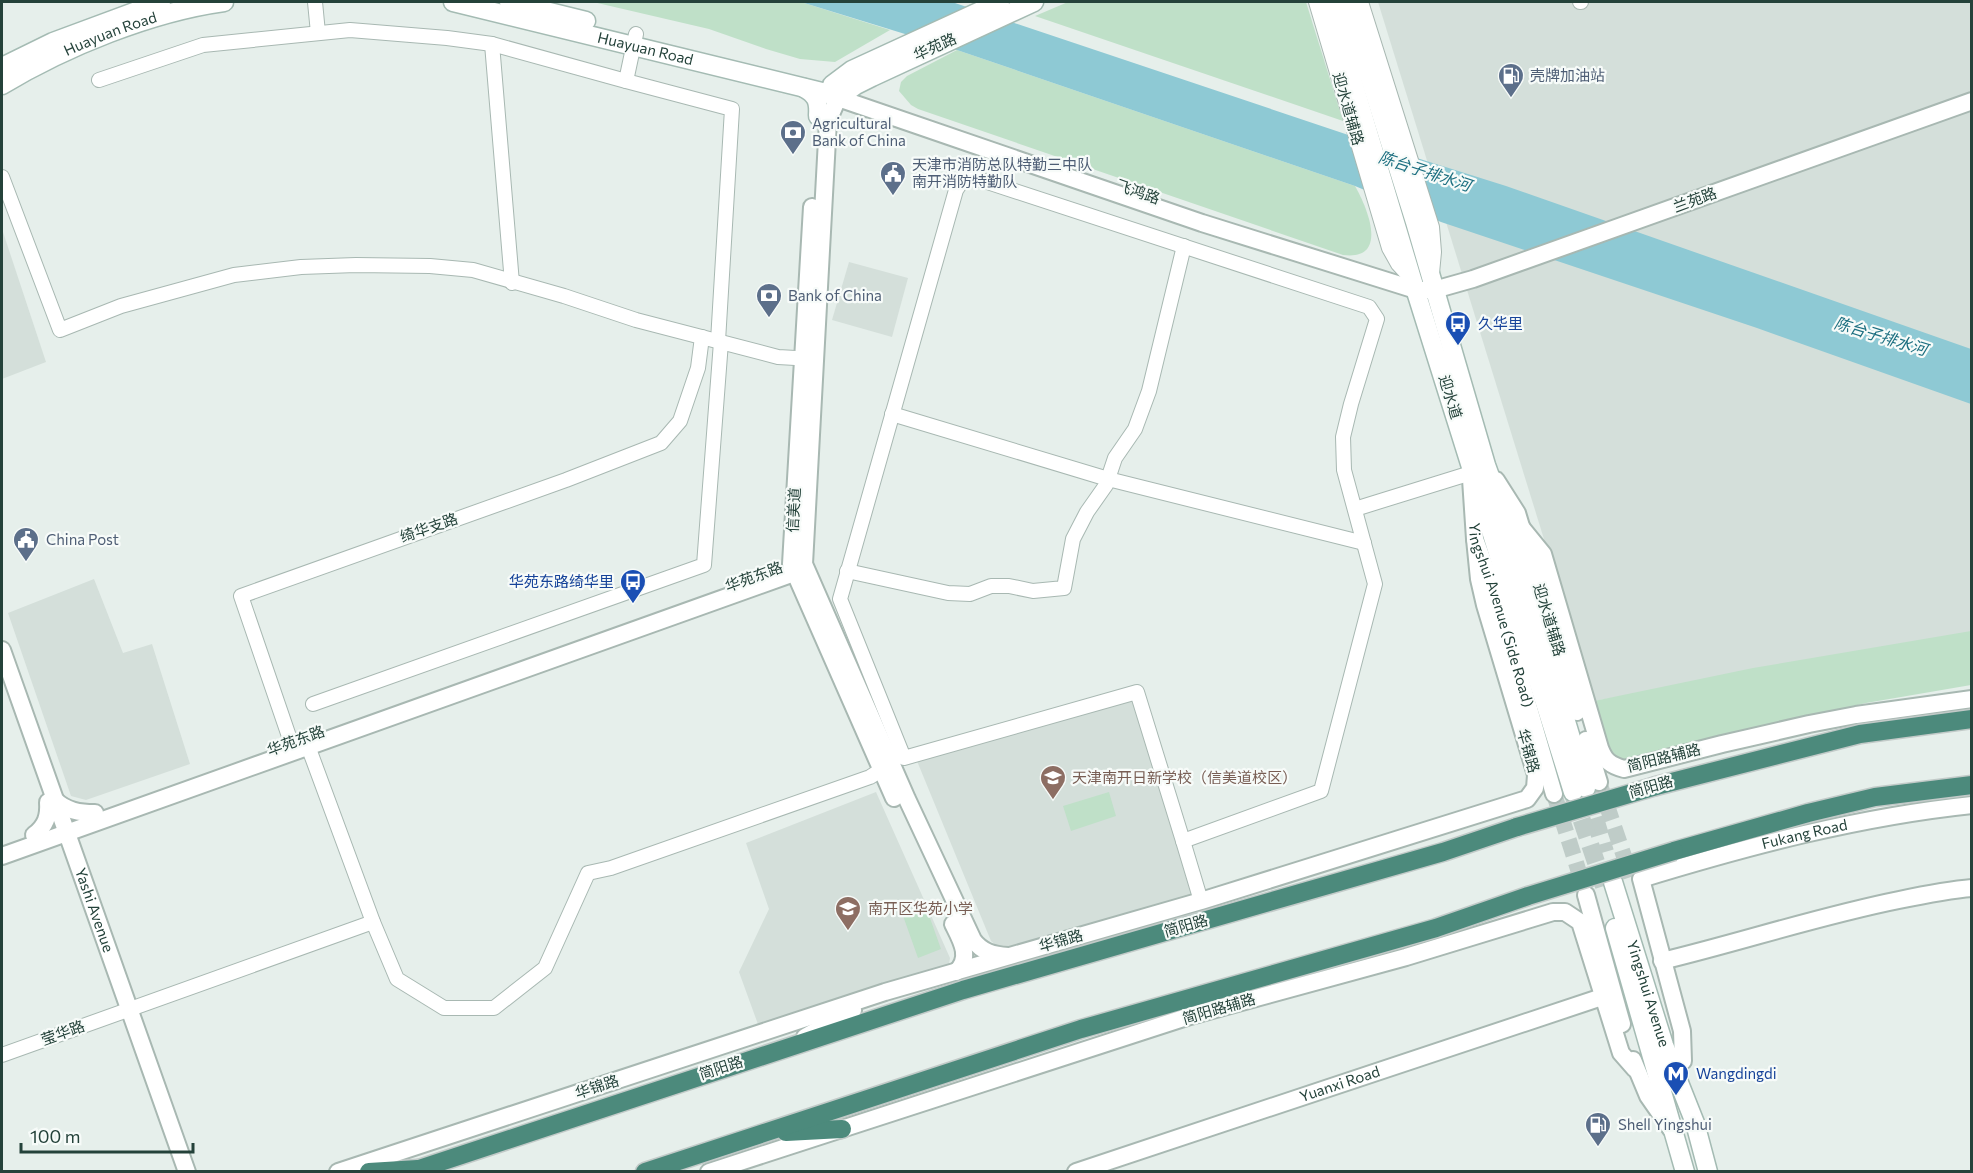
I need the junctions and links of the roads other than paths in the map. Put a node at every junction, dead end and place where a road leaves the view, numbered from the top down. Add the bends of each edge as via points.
1 (224, 2) edge
2 (315, 2) edge
3 (453, 2) edge
4 (509, 2) edge
5 (1000, 2) edge
6 (1316, 2) edge
7 (1329, 2) edge
8 (1346, 2) edge
9 (1361, 2) edge
10 (189, 3) edge
11 (1029, 4) edge
12 (163, 8) edge
13 (318, 33) junction
14 (635, 40) junction
15 (492, 44) junction
16 (2, 67) edge
17 (99, 80) dead end
18 (626, 81) junction
19 (2, 85) edge
20 (804, 88) junction
21 (836, 91) junction
22 (1971, 95) edge
23 (1971, 101) edge
24 (818, 116) junction
25 (1362, 135) junction
26 (1396, 140) junction
27 (2, 177) edge
28 (1626, 222) junction
29 (1184, 246) junction
30 (512, 283) junction
31 (1423, 285) junction
32 (702, 337) junction
33 (719, 341) junction
34 (808, 359) junction
35 (892, 414) junction
36 (1476, 468) junction
37 (1108, 479) junction
38 (1355, 509) junction
39 (1521, 527) junction
40 (1475, 539) junction
41 (792, 542) junction
42 (1364, 543) junction
43 (796, 567) junction
44 (774, 570) junction
45 (847, 571) junction
46 (2, 650) edge
47 (2, 667) edge
48 (1971, 699) edge
49 (313, 704) dead end
50 (1971, 718) edge
51 (300, 745) junction
52 (881, 770) junction
53 (1971, 785) edge
54 (1586, 787) joint
55 (1554, 794) tunnel mouth
56 (52, 801) junction
57 (1971, 805) edge
58 (94, 813) junction
59 (59, 828) junction
60 (34, 840) junction
61 (1183, 841) junction
62 (2, 848) edge
63 (2, 856) edge
64 (1622, 881) junction
65 (1971, 888) edge
66 (1586, 894) tunnel mouth
67 (1201, 901) junction
68 (373, 922) junction
69 (1008, 956) junction
70 (1662, 961) junction
71 (956, 972) junction
72 (885, 992) junction
73 (1602, 997) junction
74 (127, 1011) junction
75 (791, 1045) junction
76 (2, 1055) edge
77 (1683, 1061) junction
78 (1635, 1069) junction
79 (1695, 1123) junction
80 (842, 1129) junction
81 (1673, 1132) junction
82 (761, 1134) junction
83 (414, 1170) edge
84 (180, 1172) edge
85 (187, 1172) edge
86 (338, 1172) edge
87 (369, 1172) edge
88 (645, 1172) edge
89 (709, 1172) edge
90 (1076, 1172) edge
91 (1685, 1172) edge
92 (1708, 1172) edge

1 - 10 main road, Huayuan Road
2 - 13 street
3 - 14 main road, Huayuan Road
4 - 14 main road, Huayuan Road
5 - 21 main road, 华苑路 via 852,70
6 - 25 street, 迎水道辅路
7 - 25 main road, 迎水道
8 - 26 main road, 迎水道
9 - 26 street
10 - 12 main road, Huayuan Road
11 - 21 main road, 华苑路
12 - 16 main road, Huayuan Road via 53,42
12 - 19 main road, Huayuan Road
13 - 15 street via 350,30
13 - 17 street via 203,45
14 - 18 street
14 - 20 main road, Huayuan Road
14 - 21 main road, Huayuan Road via 795,73
15 - 18 street
15 - 30 street
18 - 33 street via 732,109
20 - 21 main road, Huayuan Road
20 - 24 main road via 818,100
21 - 24 street, 信美道
21 - 31 street, 飞鸿路
21 - 34 street, 信美道 via 828,121
22 - 28 street, 兰苑路
23 - 28 street, 兰苑路
24 - 34 street, 信美道
25 - 31 main road, 迎水道 via 1386,214
26 - 31 main road, 迎水道 via 1423,223
27 - 30 street via 60,330 122,306 234,275 302,267 430,266 473,270
28 - 31 street, 兰苑路 via 1473,279
29 - 35 street via 966,175 956,190
29 - 37 street via 1149,391 1135,429 1115,458
29 - 38 street via 1369,307 1377,319 1342,437 1344,470
30 - 32 street
31 - 36 main road, 迎水道
32 - 33 street
32 - 51 street, 绮华支路 via 698,368 680,422 661,443 241,596
33 - 34 street via 778,357
33 - 49 street via 704,565
34 - 41 street, 信美道
34 - 43 street, 信美道
35 - 37 street
35 - 45 street
36 - 38 street
36 - 39 street, 迎水道辅路 via 1517,513
36 - 40 street, Yingshui Avenue (Side Road)
36 - 54 main road, 迎水道
37 - 42 street
37 - 45 street via 1073,539 1064,588 1033,591 991,586 970,594 948,593
38 - 42 street
39 - 48 street, 简阳路辅路 via 1543,554 1600,748 1612,766 1624,770 1856,715
39 - 54 street, 迎水道辅路
40 - 55 street, Yingshui Avenue (Side Road) via 1497,599
40 - 67 street, 华锦路 via 1485,605 1536,775 1533,793 1521,802
41 - 43 street, 信美道
41 - 44 street via 786,559
42 - 61 street via 1375,584 1321,791
43 - 44 street, 华苑东路
43 - 51 street, 华苑东路
43 - 52 street, 信美道
43 - 69 street, 信美道 via 973,940 983,950
44 - 51 street, 华苑东路
45 - 61 street via 840,599 904,758 1137,692
46 - 56 street, Yashi Avenue
47 - 56 street, Yashi Avenue
50 - 75 highway, 简阳路, bridge via 1860,734 1656,786 1443,852 963,990
51 - 58 street, 华苑东路
51 - 59 street, 华苑东路
51 - 68 street
52 - 68 street via 700,837 588,873 545,968 494,1008 444,1008 397,979
52 - 71 street, 信美道 via 963,946 964,962
53 - 82 highway, bridge via 1875,797 1674,851 1436,928 1081,1029
56 - 58 street via 72,811
56 - 59 street, Yashi Avenue
56 - 60 street via 46,822
57 - 64 street, Fukang Road via 1806,833
58 - 59 street, 华苑东路
59 - 60 street, 华苑东路
59 - 74 street, Yashi Avenue
60 - 62 street, 华苑东路
60 - 63 street, 华苑东路
61 - 67 street
64 - 70 street
64 - 77 street
64 - 79 main road, Yingshui Avenue via 1664,1045
64 - 81 main road
65 - 70 street via 1850,910
66 - 78 street
67 - 69 street, 华锦路
68 - 74 street, 莹华路
69 - 71 street, 华锦路
70 - 77 street via 1682,1031
71 - 72 street, 华锦路
72 - 75 street
72 - 86 street, 华锦路
73 - 78 street, 简阳路辅路 via 1621,1053
73 - 80 street, 简阳路辅路 via 1580,922 1565,912 1553,912 1190,1016
73 - 90 street, Yuanxi Road
74 - 76 street, 莹华路
74 - 84 street, Yashi Avenue
74 - 85 street, Yashi Avenue
75 - 83 highway, 简阳路
77 - 79 street
78 - 81 street
79 - 92 main road, Yingshui Avenue
80 - 82 highway
80 - 89 street, 简阳路辅路
81 - 91 main road
82 - 88 highway
83 - 87 highway, 简阳路

